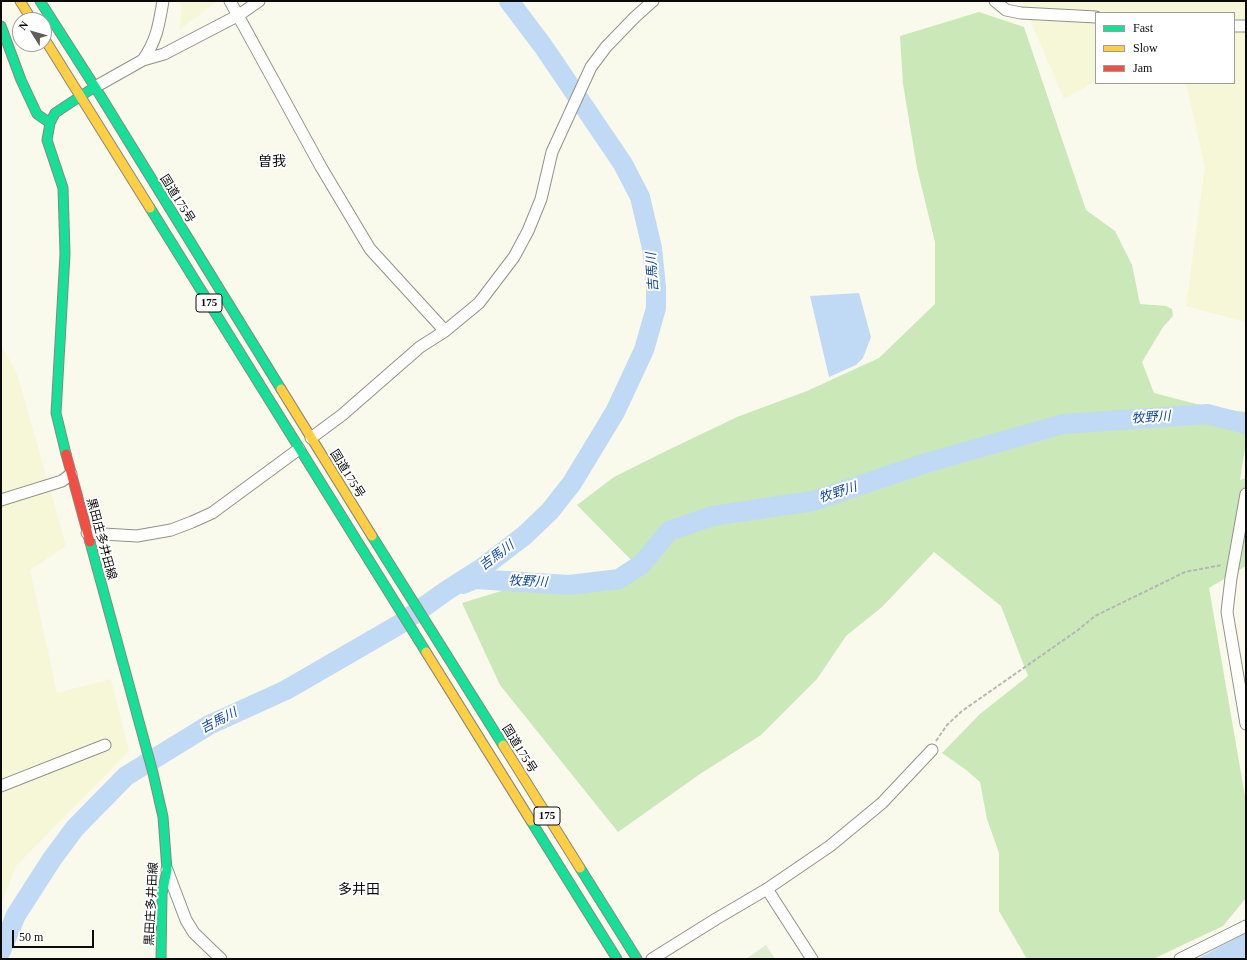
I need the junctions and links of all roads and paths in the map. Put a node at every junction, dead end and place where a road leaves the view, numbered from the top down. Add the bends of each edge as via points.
1 (20, 1) edge
2 (40, 1) edge
3 (163, 1) edge
4 (230, 1) edge
5 (259, 1) edge
6 (995, 1) edge
7 (646, 3) edge
8 (27, 12) edge
9 (238, 15) junction
10 (1095, 17) edge
11 (1, 26) edge
12 (1235, 26) edge
13 (1246, 26) edge
14 (52, 51) edge
15 (143, 60) junction
16 (95, 87) junction
17 (80, 95) junction
18 (50, 123) junction
19 (445, 331) junction
20 (311, 438) junction
21 (299, 449) junction
22 (70, 474) junction
23 (1246, 494) edge
24 (1, 500) edge
25 (87, 533) junction
26 (1233, 562) junction
27 (1246, 724) edge
28 (105, 746) dead end
29 (932, 750) joint
30 (1, 786) edge
31 (167, 870) junction
32 (766, 889) junction
33 (1246, 926) edge
34 (161, 959) edge
35 (221, 959) edge
36 (617, 959) edge
37 (636, 959) edge
38 (652, 959) edge
39 (812, 959) edge
40 (1180, 959) edge

1 - 8 main road
2 - 16 main road, 国道175号 / 175
3 - 15 street via 155,40
4 - 9 street
5 - 9 street
6 - 10 street via 1006,10 1021,13
7 - 19 street via 591,67 552,152 541,199 514,258 479,303
9 - 15 street via 164,54
9 - 19 street via 321,167 370,249
11 - 18 main road via 37,114
12 - 13 street
14 - 17 main road, 175
15 - 16 street
16 - 17 main road
16 - 20 main road, 国道175号 / 175
17 - 18 main road via 55,113
17 - 21 main road, 175
18 - 22 main road, 黒田庄多井田線 via 48,140 63,188 65,254 56,413
19 - 20 street via 420,347 342,415
20 - 37 main road, 国道175号 / 175
21 - 25 street via 212,513 192,522 171,530 137,536
21 - 36 main road, 175
22 - 24 street via 62,481
22 - 25 main road, 黒田庄多井田線
23 - 26 street
25 - 31 main road, 黒田庄多井田線 via 153,773 163,817
26 - 27 street via 1227,612
26 - 29 path via 1185,572 1095,616 962,710 947,725
28 - 30 street
29 - 32 street via 882,803 830,846
31 - 34 main road, 黒田庄多井田線 via 162,894
31 - 35 street via 186,920 194,933
32 - 38 street
32 - 39 street
33 - 40 street

